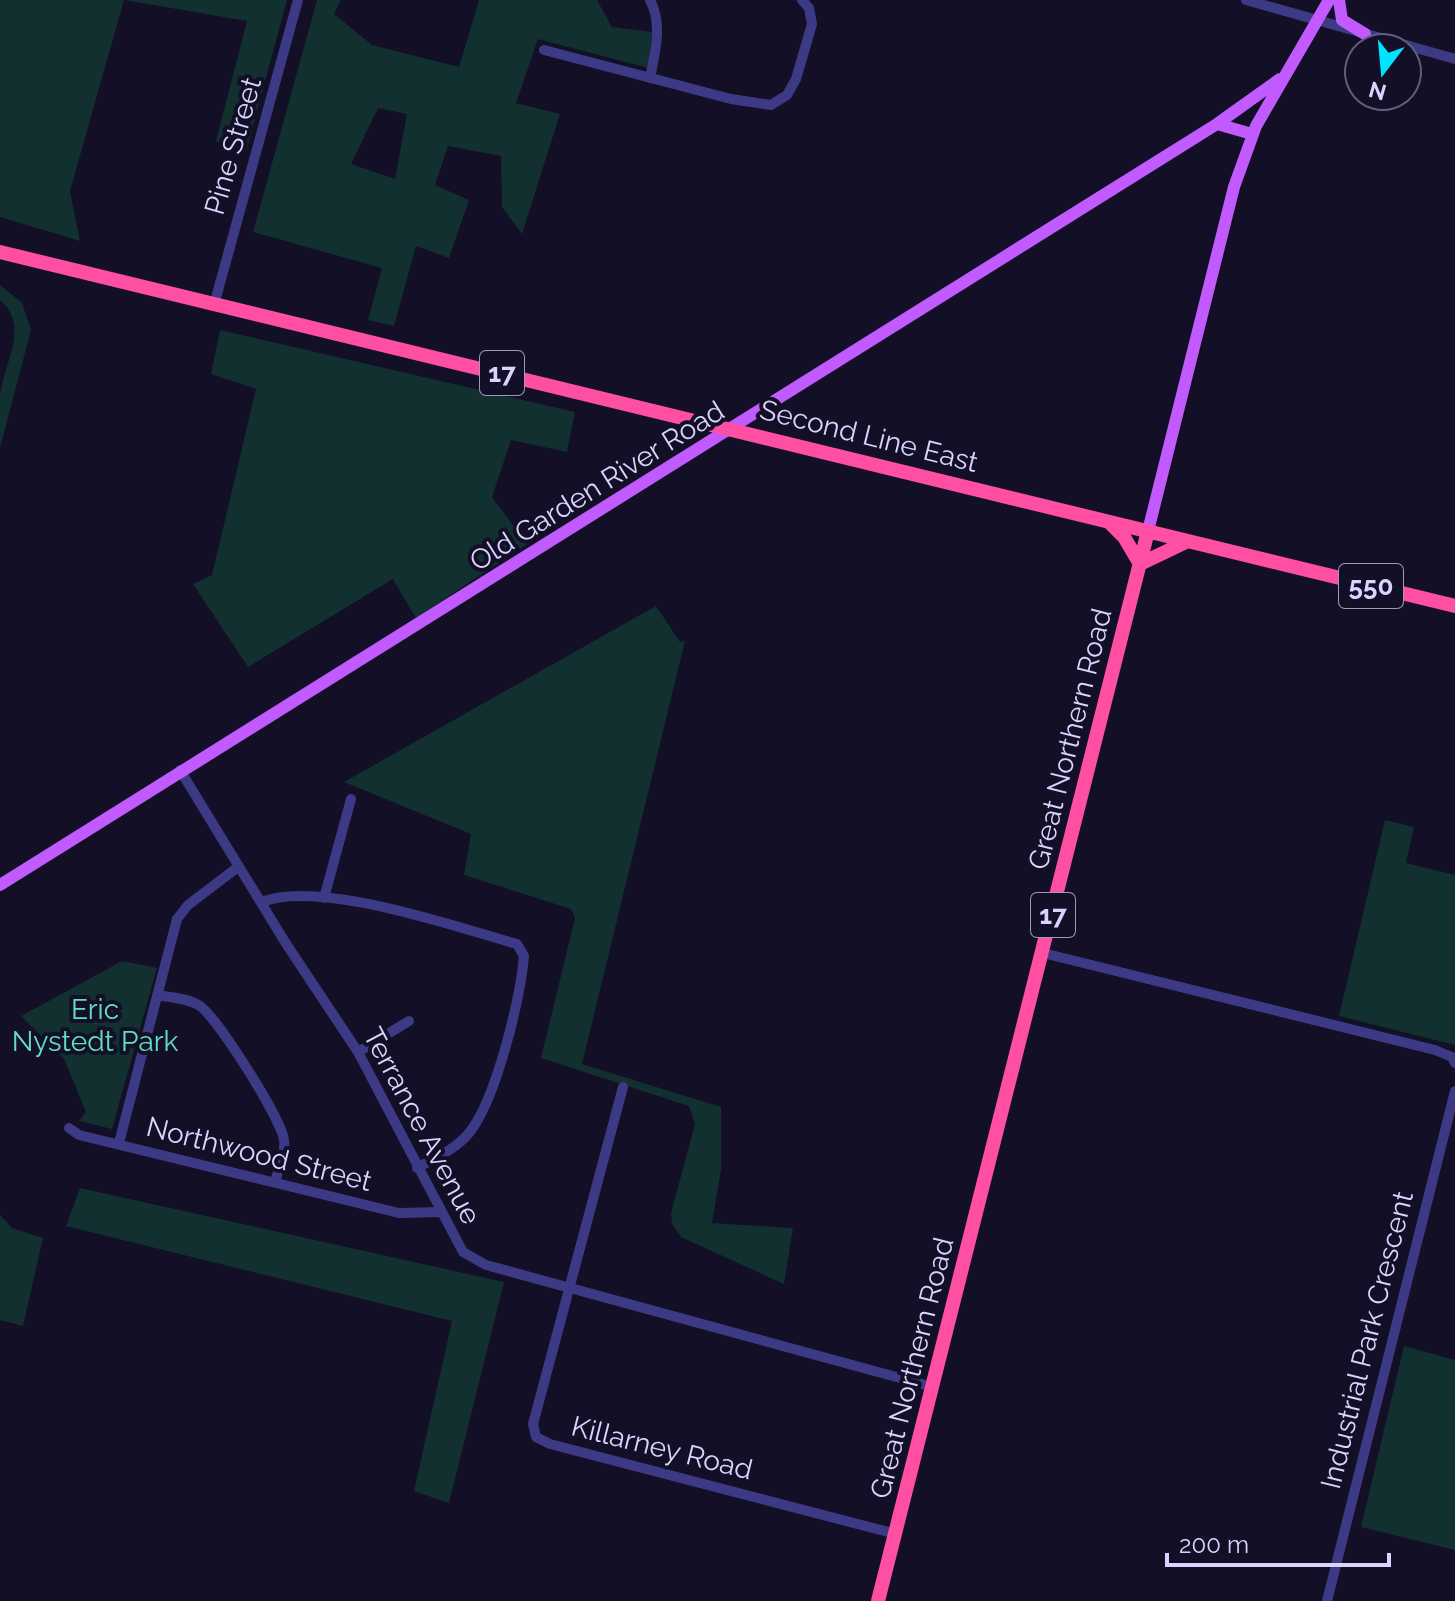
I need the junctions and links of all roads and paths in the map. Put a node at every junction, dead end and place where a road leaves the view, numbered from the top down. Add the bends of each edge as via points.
1 (298, 0) edge
2 (650, 0) edge
3 (802, 0) edge
4 (1246, 0) edge
5 (1329, 0) edge
6 (1339, 0) edge
7 (1317, 20) junction
8 (1358, 32) edge
9 (1362, 32) edge
10 (544, 50) dead end
11 (1423, 50) edge
12 (1455, 59) edge
13 (650, 78) junction
14 (1280, 79) junction
15 (1222, 121) junction
16 (1254, 130) junction
17 (0, 252) edge
18 (215, 304) junction
19 (733, 430) junction
20 (1107, 521) junction
21 (1148, 531) junction
22 (1189, 541) junction
23 (1140, 564) junction
24 (1455, 606) edge
25 (180, 770) junction
26 (351, 799) dead end
27 (238, 867) junction
28 (0, 885) edge
29 (324, 898) junction
30 (262, 902) junction
31 (1043, 953) junction
32 (158, 995) junction
33 (409, 1021) dead end
34 (358, 1052) junction
35 (1455, 1063) edge
36 (623, 1087) dead end
37 (1455, 1091) edge
38 (69, 1128) dead end
39 (119, 1143) junction
40 (417, 1168) junction
41 (275, 1182) junction
42 (441, 1212) junction
43 (571, 1286) junction
44 (933, 1387) junction
45 (896, 1534) junction
46 (878, 1601) edge
47 (1327, 1601) edge

1 - 18 street, Pine Street
2 - 13 street via 657,15
3 - 13 street via 812,24 796,79 787,95 771,105
4 - 7 street
5 - 7 main road, Great Northern Road
6 - 9 main road via 1342,20
7 - 8 street
7 - 14 main road, Great Northern Road
10 - 13 street
11 - 12 street
14 - 15 main road, Old Garden River Road
14 - 16 main road, Great Northern Road
15 - 16 main road
15 - 19 main road, Old Garden River Road
16 - 21 main road, Great Northern Road via 1234,187
17 - 18 highway, Second Line East / 17
18 - 19 highway, Second Line East / 17
19 - 20 highway, Second Line East / 17
19 - 25 main road, Old Garden River Road
20 - 21 highway, Second Line East / 17
20 - 23 highway
21 - 22 highway, Second Line East / 550
21 - 23 highway, Great Northern Road / 17
22 - 23 highway
22 - 24 highway, Second Line East / 550
23 - 31 highway, Great Northern Road / 17
25 - 27 street, Terrance Avenue
25 - 28 main road, Old Garden River Road
26 - 29 street
27 - 30 street, Terrance Avenue
27 - 32 street via 177,919
29 - 30 street via 279,895
29 - 40 street via 517,944 524,956 490,1097 463,1139
30 - 34 street, Terrance Avenue
31 - 35 street via 1435,1050
31 - 44 highway, Great Northern Road / 17
32 - 39 street
32 - 41 street via 186,1000 214,1021 276,1116 285,1142
33 - 34 street
34 - 40 street, Terrance Avenue
36 - 43 street, Killarney Road
37 - 47 street, Industrial Park Crescent
38 - 39 street, Northwood Street
39 - 41 street, Northwood Street
40 - 42 street, Terrance Avenue
41 - 42 street, Northwood Street via 399,1213
42 - 43 street, Terrance Avenue via 463,1252 486,1265
43 - 44 street, Terrance Avenue
43 - 45 street, Killarney Road via 533,1424 536,1437
44 - 45 highway, Great Northern Road / 17
45 - 46 highway, Great Northern Road / 17

